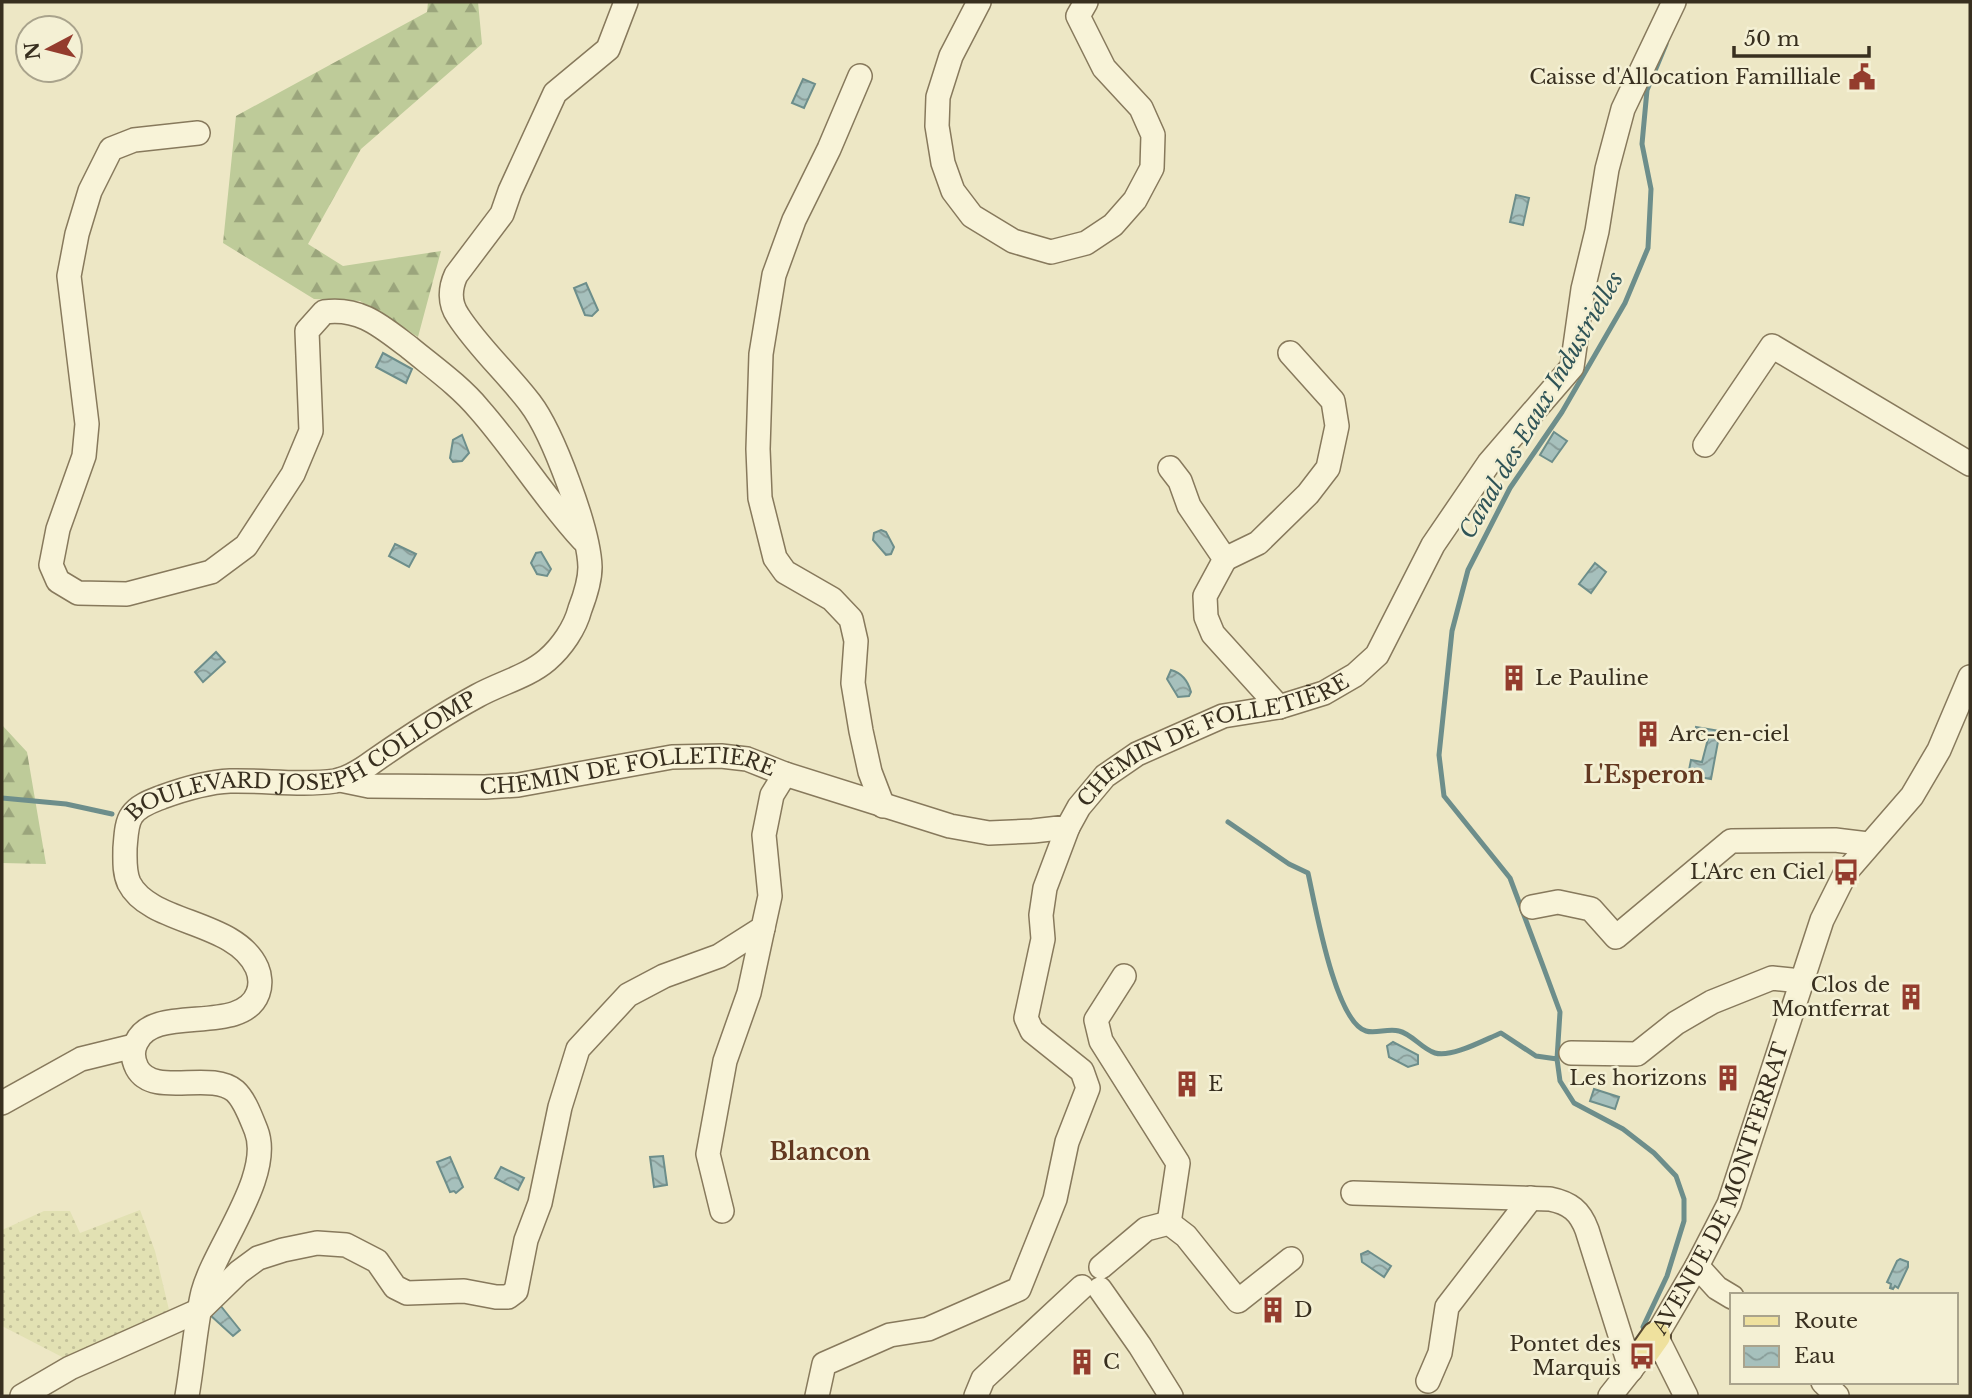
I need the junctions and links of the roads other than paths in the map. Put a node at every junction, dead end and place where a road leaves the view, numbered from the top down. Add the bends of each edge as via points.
1 (626, 2) edge
2 (979, 2) edge
3 (1086, 2) edge
4 (1674, 2) edge
5 (860, 76) dead end
6 (198, 133) dead end
7 (1290, 353) dead end
8 (1705, 444) dead end
9 (1970, 464) edge
10 (1170, 468) dead end
11 (587, 545) junction
12 (1225, 559) junction
13 (1970, 679) edge
14 (1279, 707) junction
15 (785, 775) junction
16 (340, 780) junction
17 (883, 806) junction
18 (1068, 827) junction
19 (1868, 844) junction
20 (1532, 907) dead end
21 (763, 928) junction
22 (1124, 976) dead end
23 (1801, 981) junction
24 (134, 1046) junction
25 (1571, 1053) dead end
26 (2, 1103) edge
27 (1353, 1193) dead end
28 (1531, 1198) junction
29 (722, 1211) dead end
30 (1169, 1223) junction
31 (1291, 1259) dead end
32 (1698, 1266) junction
33 (1094, 1281) junction
34 (1730, 1296) edge
35 (200, 1310) junction
36 (1646, 1349) junction
37 (1428, 1381) dead end
38 (22, 1396) edge
39 (187, 1396) edge
40 (817, 1396) edge
41 (976, 1396) edge
42 (1171, 1396) edge
43 (1610, 1396) edge
44 (1686, 1396) edge

1 - 11 street, BOULEVARD JOSEPH COLLOMP via 608,49 555,93 502,214 451,286 455,313 540,419 557,452
2 - 3 street via 951,57 938,97 943,163 953,191 972,216 1013,241 1051,252 1086,243 1113,225 1135,200 1152,168 1153,135 1141,108 1104,68 1079,16
4 - 14 street, CHEMIN DE FOLLETIÈRE via 1623,109 1583,289 1572,367 1489,463 1433,545 1377,655 1355,676 1324,693
5 - 17 street via 774,275 761,354 758,449 760,498 775,558 785,572 832,599 851,619 856,641 853,683 861,731
6 - 11 street via 134,140 111,149 90,191 69,276 87,424 84,456 58,529 51,565 58,581 78,593 127,594 212,572 246,546 293,474 311,431 307,331 324,312 343,309 379,324 477,406
7 - 12 street via 1333,401 1337,426 1328,468 1258,543
8 - 9 street via 1772,346
10 - 12 street
11 - 16 street, BOULEVARD JOSEPH COLLOMP via 590,570 579,616 547,661 447,713 363,770
12 - 14 street via 1205,596 1206,617 1213,634
13 - 19 street, AVENUE DE MONTFERRAT via 1939,750 1912,796
14 - 18 street, CHEMIN DE FOLLETIÈRE via 1223,716 1137,754 1105,776
15 - 16 street, CHEMIN DE FOLLETIÈRE via 747,759 721,756 671,757 518,785 369,786
15 - 17 street, CHEMIN DE FOLLETIÈRE
15 - 21 street via 772,795 764,835 770,896
16 - 24 street, BOULEVARD JOSEPH COLLOMP via 203,785 147,803 131,816 124,865 129,884 142,899 247,951 259,971 261,989 252,1005 231,1014 163,1023 142,1033
17 - 18 street, CHEMIN DE FOLLETIÈRE via 989,833
18 - 40 street via 1045,888 1043,939 1026,1018 1032,1031 1082,1071 1088,1088 1067,1142 1055,1199 1019,1289 928,1329 890,1335 824,1364
19 - 20 street via 1731,841 1616,937 1591,909 1558,902
19 - 23 street, AVENUE DE MONTFERRAT via 1846,872 1822,920
21 - 29 street via 749,993 725,1062 708,1154
21 - 35 street via 719,956 628,995 578,1049 516,1291 508,1297 407,1293 395,1287 377,1261 346,1245 317,1243 258,1258
22 - 30 street via 1096,1020 1101,1041 1178,1163
23 - 25 street via 1772,978 1712,1002 1637,1054
23 - 32 street, AVENUE DE MONTFERRAT via 1729,1204
24 - 26 street via 81,1059
24 - 35 street via 134,1062 141,1074 155,1081 211,1083 234,1090 259,1136 259,1166 212,1269
27 - 28 street
28 - 36 street via 1563,1202 1583,1218
28 - 37 street via 1447,1307 1440,1353
30 - 31 street via 1186,1236 1238,1301
30 - 33 street via 1146,1229
32 - 34 street
32 - 36 street, AVENUE DE MONTFERRAT
33 - 41 street via 983,1379
33 - 42 street
35 - 38 street via 70,1368
35 - 39 street
36 - 43 street, AVENUE DE MONTFERRAT
36 - 44 street

